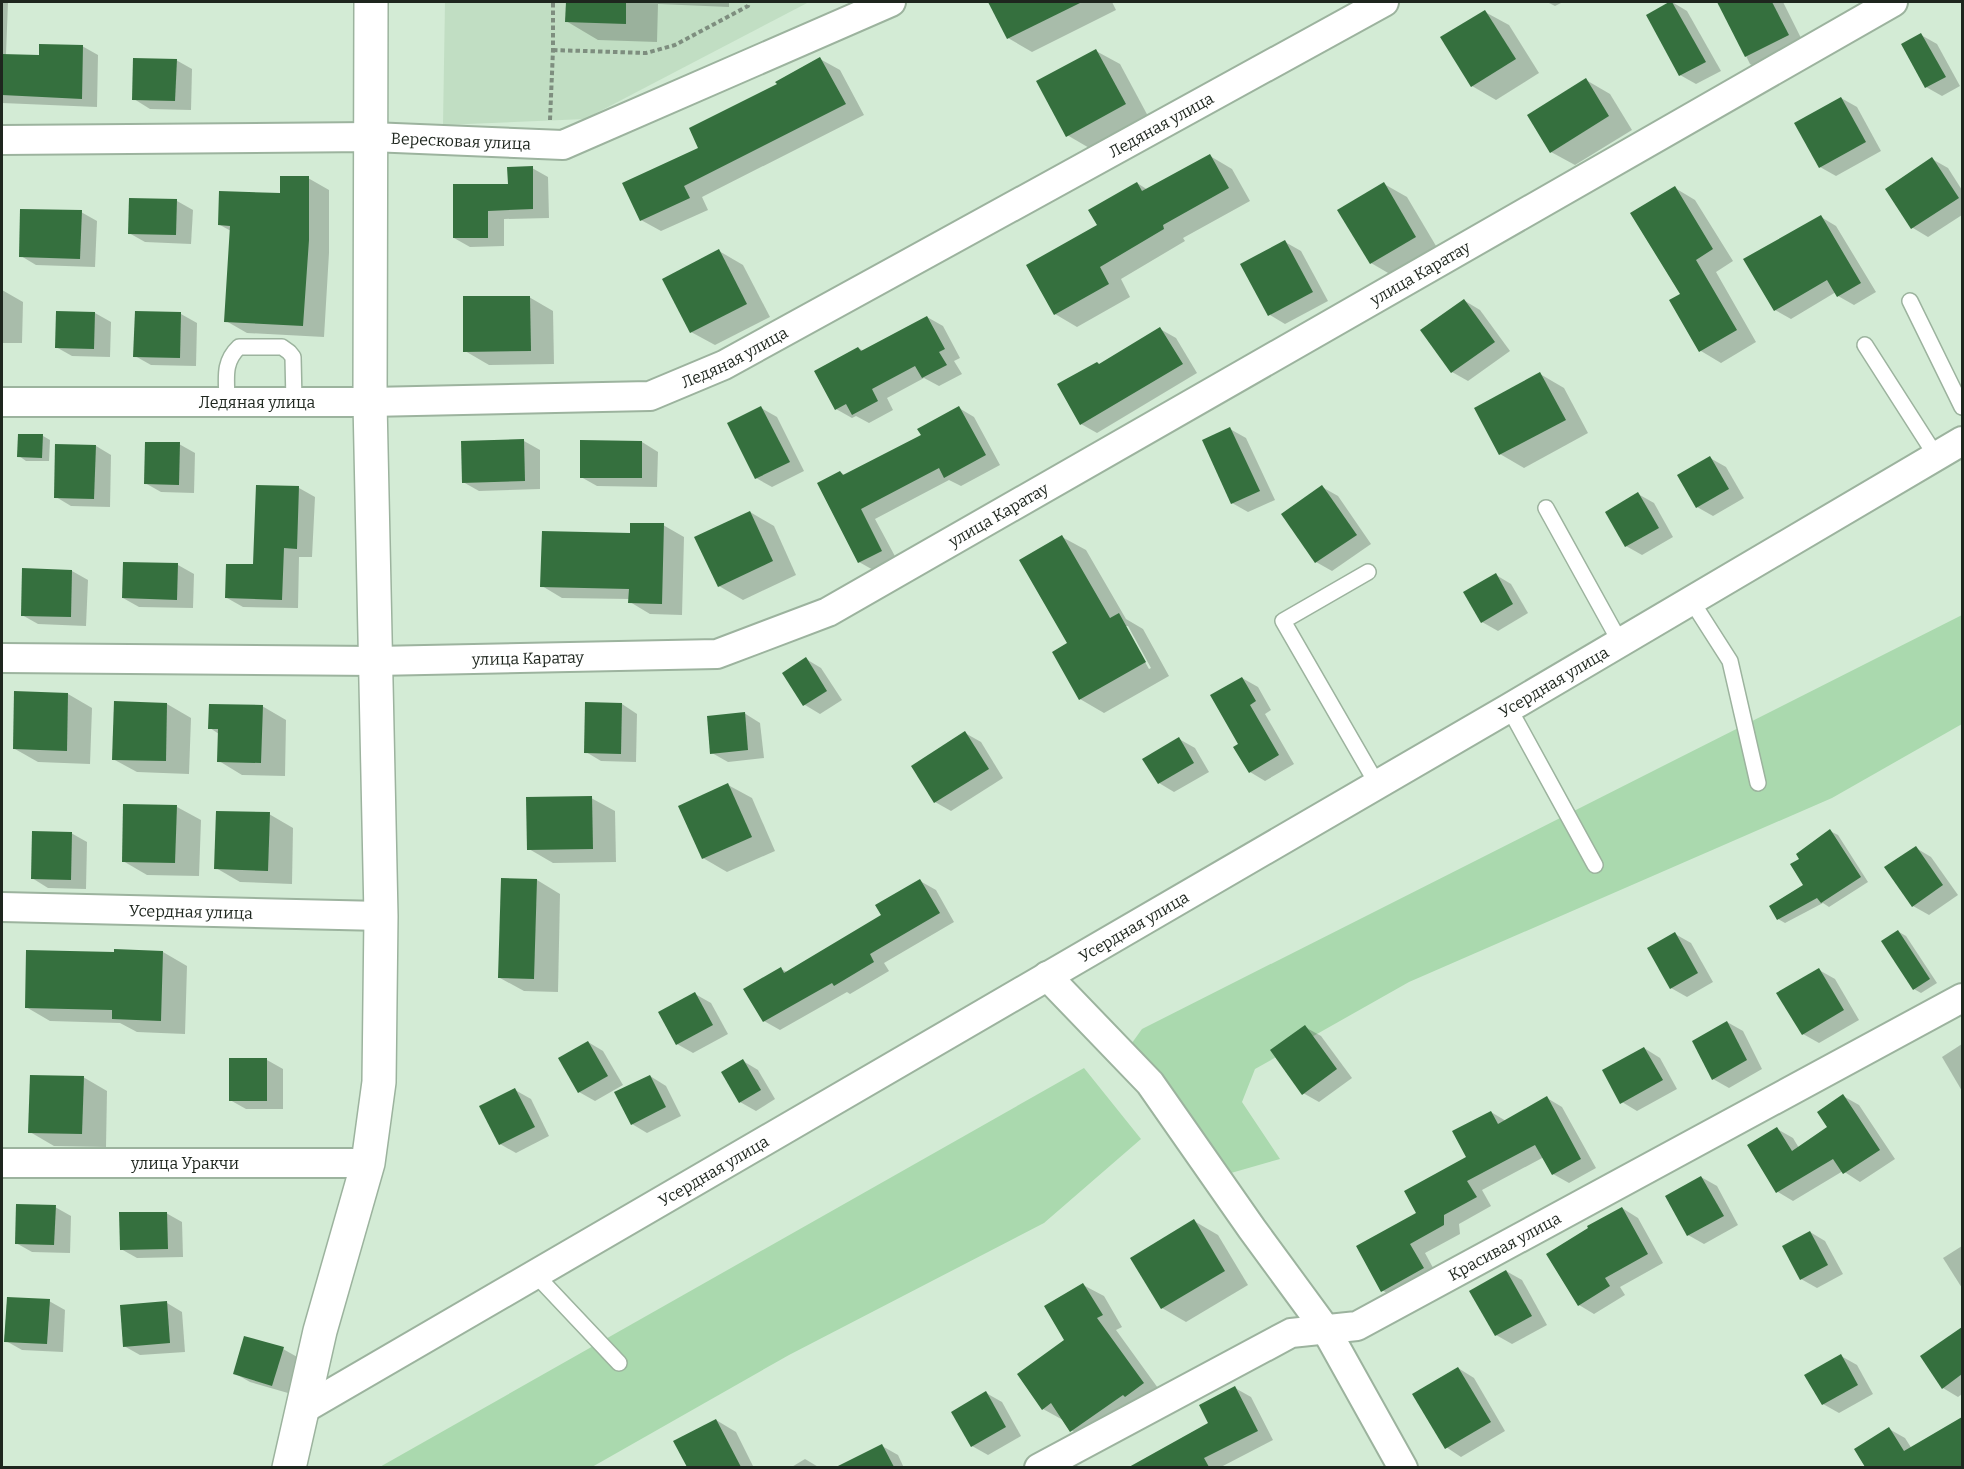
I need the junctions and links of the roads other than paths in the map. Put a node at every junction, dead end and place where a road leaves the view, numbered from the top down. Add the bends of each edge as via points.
1 (371, 2) edge
2 (891, 2) edge
3 (1384, 2) edge
4 (1893, 2) edge
5 (370, 137) junction
6 (2, 140) edge
7 (1910, 301) dead end
8 (1865, 345) dead end
9 (2, 402) edge
10 (227, 402) junction
11 (294, 402) junction
12 (370, 402) junction
13 (1962, 407) edge
14 (1962, 441) edge
15 (1936, 456) junction
16 (1546, 507) dead end
17 (1368, 572) dead end
18 (1691, 600) junction
19 (1620, 642) junction
20 (2, 657) edge
21 (376, 661) junction
22 (1509, 708) junction
23 (1758, 783) dead end
24 (1377, 784) junction
25 (1596, 865) dead end
26 (2, 907) edge
27 (381, 916) junction
28 (1047, 976) junction
29 (1962, 998) edge
30 (368, 1162) junction
31 (2, 1163) edge
32 (535, 1274) junction
33 (1326, 1330) junction
34 (619, 1363) dead end
35 (302, 1410) junction
36 (289, 1467) edge
37 (1039, 1467) edge
38 (1403, 1467) edge

1 - 5 street
2 - 5 street, Вересковая улица via 563,145
3 - 12 street, Ледяная улица via 724,365 650,396
4 - 21 street, улица Каратау via 828,612 717,654
5 - 6 street, Вересковая улица
5 - 12 street
7 - 13 lane
8 - 15 lane
9 - 10 street, Ледяная улица
10 - 11 street, Ледяная улица
10 - 11 lane via 226,366 239,347 282,347 293,357
11 - 12 street, Ледяная улица
12 - 21 street
14 - 15 street, Усердная улица
15 - 18 street, Усердная улица
16 - 19 lane
17 - 24 lane via 1283,621
18 - 19 street, Усердная улица
18 - 23 lane via 1730,661
19 - 22 street, Усердная улица
20 - 21 street, улица Каратау
21 - 27 street
22 - 24 street, Усердная улица
22 - 25 lane
24 - 28 street, Усердная улица
26 - 27 street, Усердная улица
27 - 30 street via 379,1082
28 - 32 street, Усердная улица
28 - 33 street via 1150,1083
29 - 33 street, Красивая улица via 1357,1326
30 - 31 street, улица Уракчи
30 - 35 street
32 - 34 lane
32 - 35 street, Усердная улица
33 - 37 street, Красивая улица via 1291,1333
33 - 38 street
35 - 36 street

